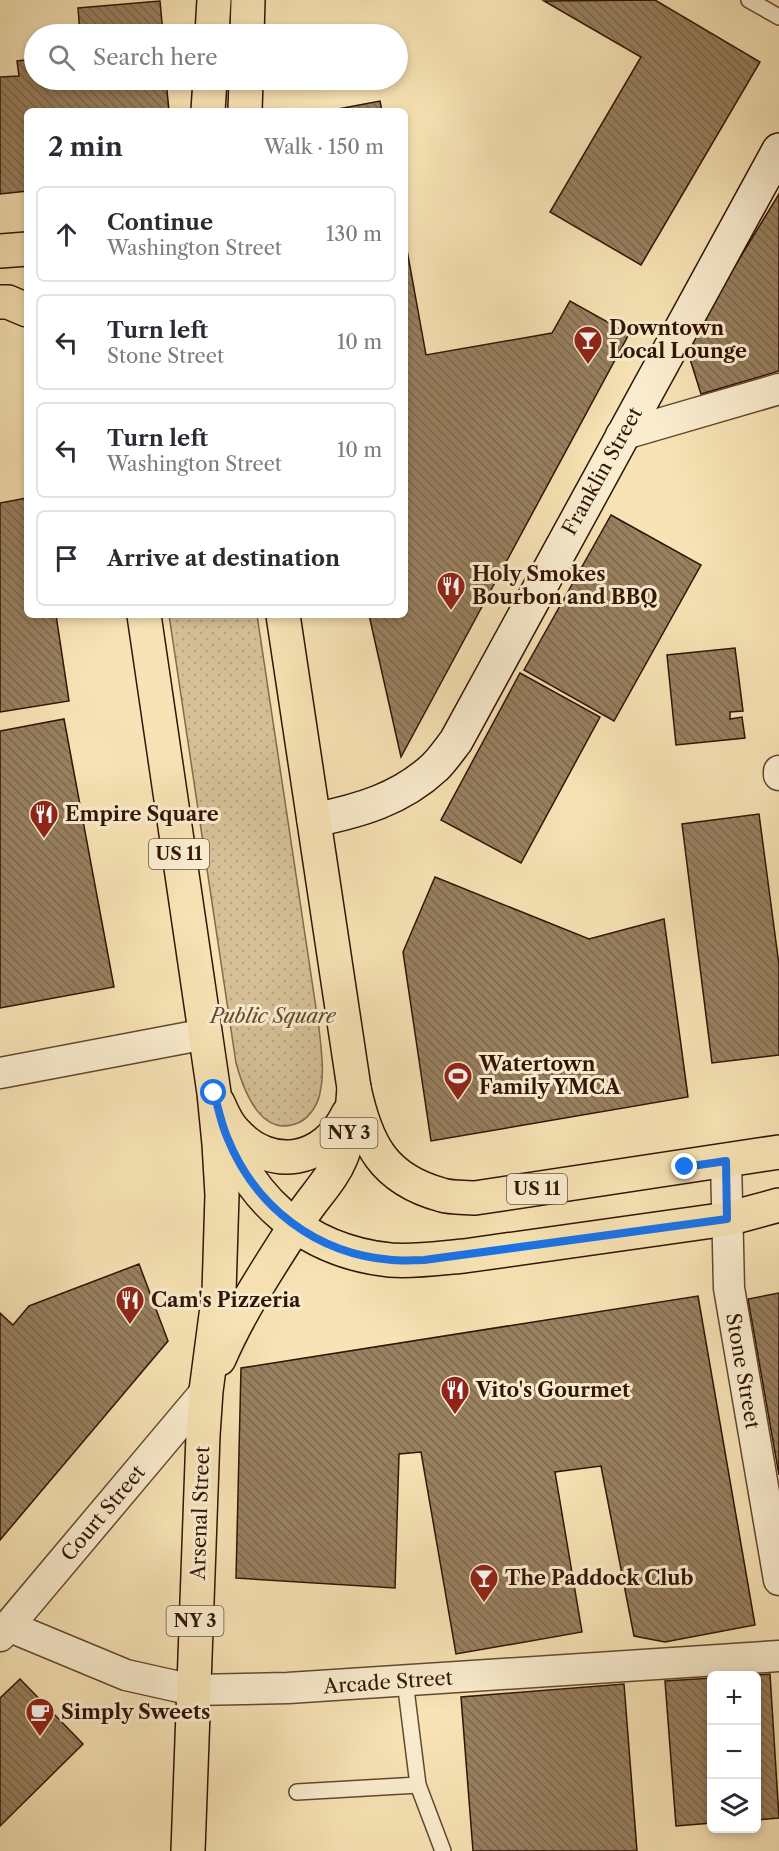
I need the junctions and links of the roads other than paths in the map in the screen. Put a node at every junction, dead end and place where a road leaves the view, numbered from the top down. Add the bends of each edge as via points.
1 (214, 0) edge
2 (248, 0) edge
3 (749, 0) edge
4 (779, 17) edge
5 (213, 24) edge
6 (247, 24) edge
7 (209, 90) edge
8 (246, 90) edge
9 (208, 108) edge
10 (245, 108) edge
11 (779, 150) edge
12 (24, 249) edge
13 (0, 251) edge
14 (24, 284) edge
15 (0, 285) edge
16 (0, 302) edge
17 (24, 309) edge
18 (779, 389) edge
19 (621, 435) junction
20 (144, 618) edge
21 (283, 618) edge
22 (314, 820) junction
23 (206, 1034) junction
24 (0, 1073) edge
25 (354, 1088) junction
26 (214, 1093) junction
27 (779, 1152) edge
28 (726, 1161) junction
29 (392, 1171) junction
30 (332, 1175) junction
31 (779, 1205) edge
32 (727, 1219) junction
33 (295, 1227) junction
34 (206, 1391) junction
35 (779, 1580) edge
36 (4, 1631) edge
37 (779, 1656) edge
38 (405, 1681) junction
39 (193, 1690) junction
40 (418, 1785) junction
41 (297, 1792) dead end
42 (188, 1851) edge
43 (444, 1851) edge

1 - 5 main road
2 - 6 main road
3 - 4 lane
7 - 9 main road
8 - 10 main road
11 - 19 street, Franklin Street
12 - 13 main road
14 - 15 main road
16 - 17 main road
18 - 19 street
19 - 22 street, Franklin Street via 456,741 436,766 411,787 379,803
20 - 23 main road, US 11
21 - 22 main road, US 11
22 - 25 main road, US 11
23 - 24 street
23 - 26 main road, US 11
25 - 26 main road via 340,1130 325,1145 305,1155 285,1158 265,1154 246,1143 232,1130
25 - 29 main road, US 11 via 361,1120 374,1149
25 - 30 main road, NY 3 via 352,1120
26 - 33 main road, US 11 via 227,1137 248,1178 273,1209
26 - 34 main road, NY 3 via 222,1240
27 - 28 main road, US 11
28 - 29 main road, US 11 via 475,1198 443,1196
28 - 32 street, Stone Street
29 - 30 main road via 352,1169
30 - 33 main road, NY 3
31 - 32 main road, US 11
32 - 33 main road, US 11 via 424,1260 359,1255
32 - 35 street, Stone Street via 729,1288
33 - 34 main road, NY 3 via 225,1345
34 - 36 street, Court Street
34 - 39 main road, Arsenal Street / NY 3
36 - 39 street, Arcade Street via 126,1674
37 - 38 street, Arcade Street
38 - 39 street, Arcade Street
38 - 40 lane
39 - 42 main road, Arsenal Street / NY 3
40 - 41 lane
40 - 43 lane

